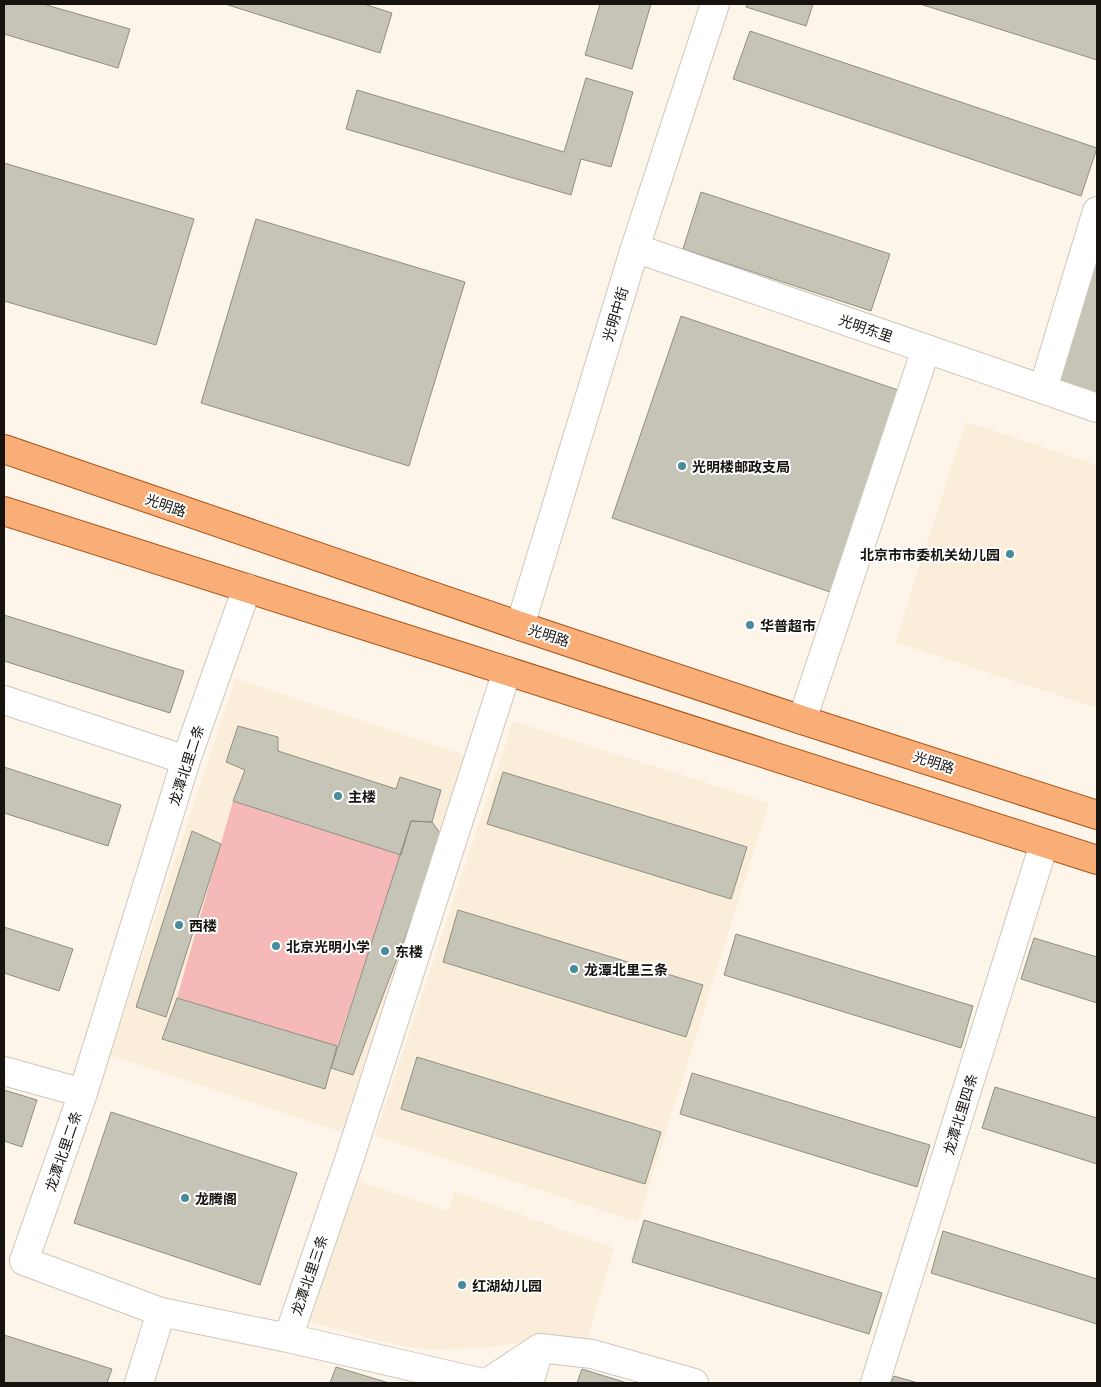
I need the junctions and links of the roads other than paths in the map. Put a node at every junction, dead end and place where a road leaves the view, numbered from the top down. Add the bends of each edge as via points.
1 (716, 4) edge
2 (1097, 211) edge
3 (635, 248) junction
4 (926, 349) junction
5 (1043, 389) junction
6 (1097, 408) edge
7 (4, 449) edge
8 (4, 512) edge
9 (247, 588) junction
10 (520, 626) junction
11 (508, 671) junction
12 (4, 700) edge
13 (802, 720) junction
14 (186, 760) junction
15 (1097, 815) edge
16 (1044, 844) junction
17 (1097, 860) edge
18 (4, 1071) edge
19 (83, 1093) junction
20 (161, 1312) junction
21 (288, 1338) junction
22 (540, 1348) junction
23 (140, 1383) edge
24 (483, 1383) edge
25 (487, 1383) edge
26 (529, 1383) edge
27 (694, 1383) edge
28 (876, 1383) edge

1 - 3 street, 光明中街
2 - 5 street
3 - 4 street, 光明东里
3 - 10 street, 光明中街
4 - 5 street, 光明东里
4 - 13 street
5 - 6 street, 光明东里
7 - 10 main road, 光明路
8 - 9 main road
9 - 11 main road
9 - 14 street, 龙潭北里二条
10 - 13 main road, 光明路
11 - 16 main road
11 - 21 street, 龙潭北里三条
12 - 14 street
13 - 15 main road, 光明路
14 - 19 street, 龙潭北里二条
16 - 17 main road
16 - 28 street, 龙潭北里四条
18 - 19 street
19 - 20 street, 龙潭北里二条 via 24,1260
20 - 21 street, 龙潭北里二条
20 - 23 street
21 - 24 street, 龙潭北里二条
22 - 25 street
22 - 26 street
22 - 27 street via 592,1354

